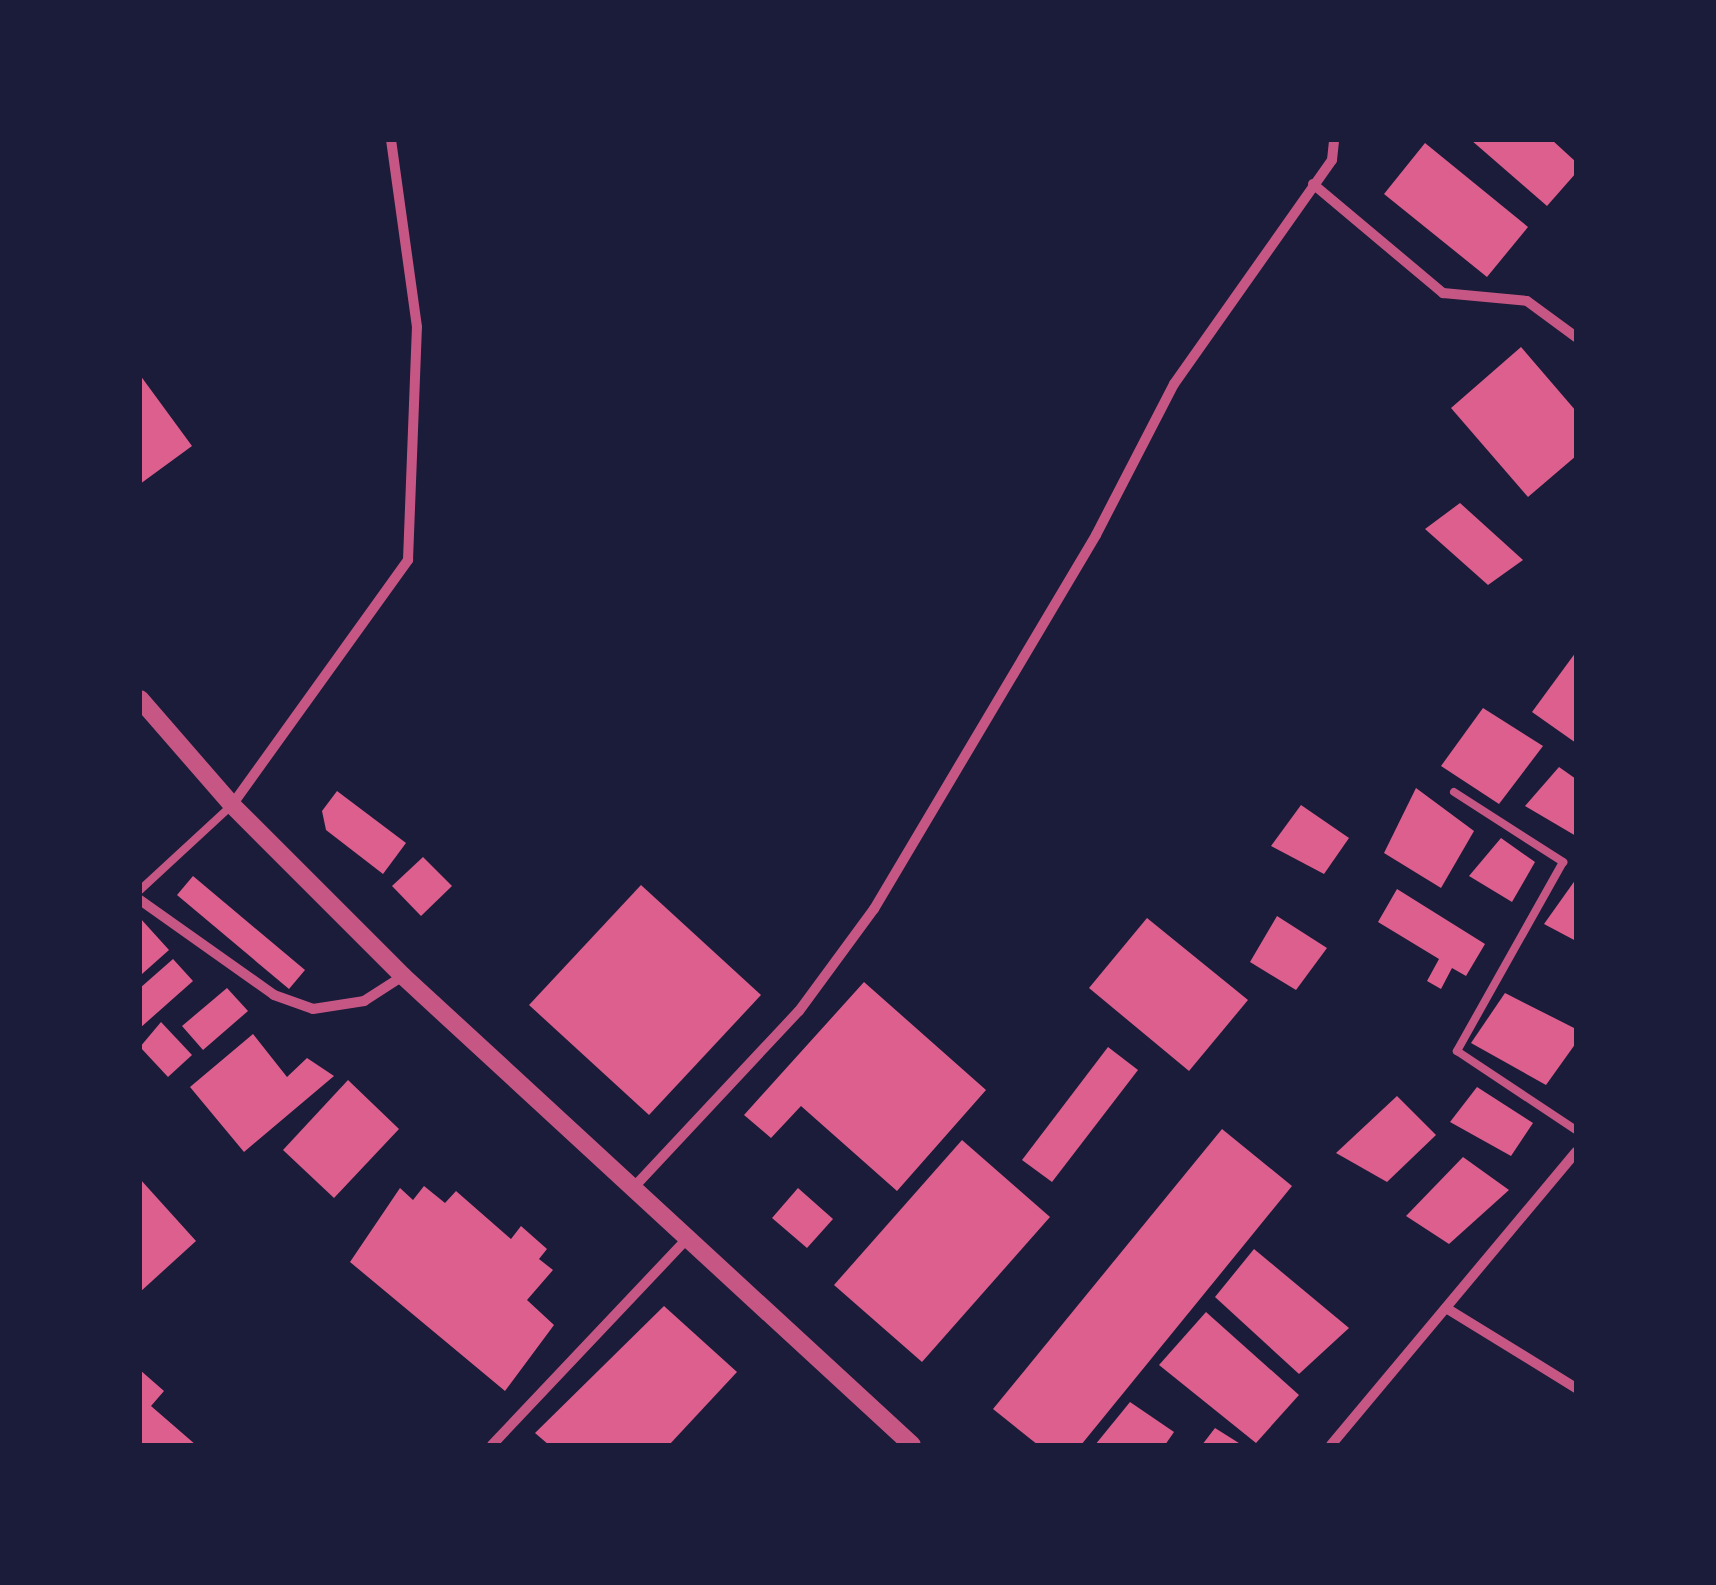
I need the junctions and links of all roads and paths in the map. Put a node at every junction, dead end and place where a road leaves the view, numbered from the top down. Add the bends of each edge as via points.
1 (391, 140) edge
2 (1337, 141) edge
3 (1313, 184) junction
4 (1576, 337) edge
5 (140, 699) edge
6 (1454, 792) dead end
7 (232, 805) junction
8 (140, 890) edge
9 (140, 900) edge
10 (403, 976) junction
11 (1576, 1130) edge
12 (1576, 1152) edge
13 (634, 1186) junction
14 (687, 1239) junction
15 (1446, 1308) junction
16 (1576, 1388) edge
17 (492, 1445) edge
18 (912, 1445) edge
19 (1331, 1445) edge

1 - 7 street via 417,327 408,560
2 - 3 street
3 - 4 street via 1443,293 1527,301
3 - 13 street via 1174,384 1096,535 874,909 799,1012
5 - 7 street
6 - 11 lane via 1562,862 1457,1051
7 - 8 lane
7 - 10 street
9 - 10 street via 274,995 313,1008 364,1002
10 - 13 street
12 - 15 street
13 - 14 street
14 - 17 street
14 - 18 street
15 - 16 street
15 - 19 street

